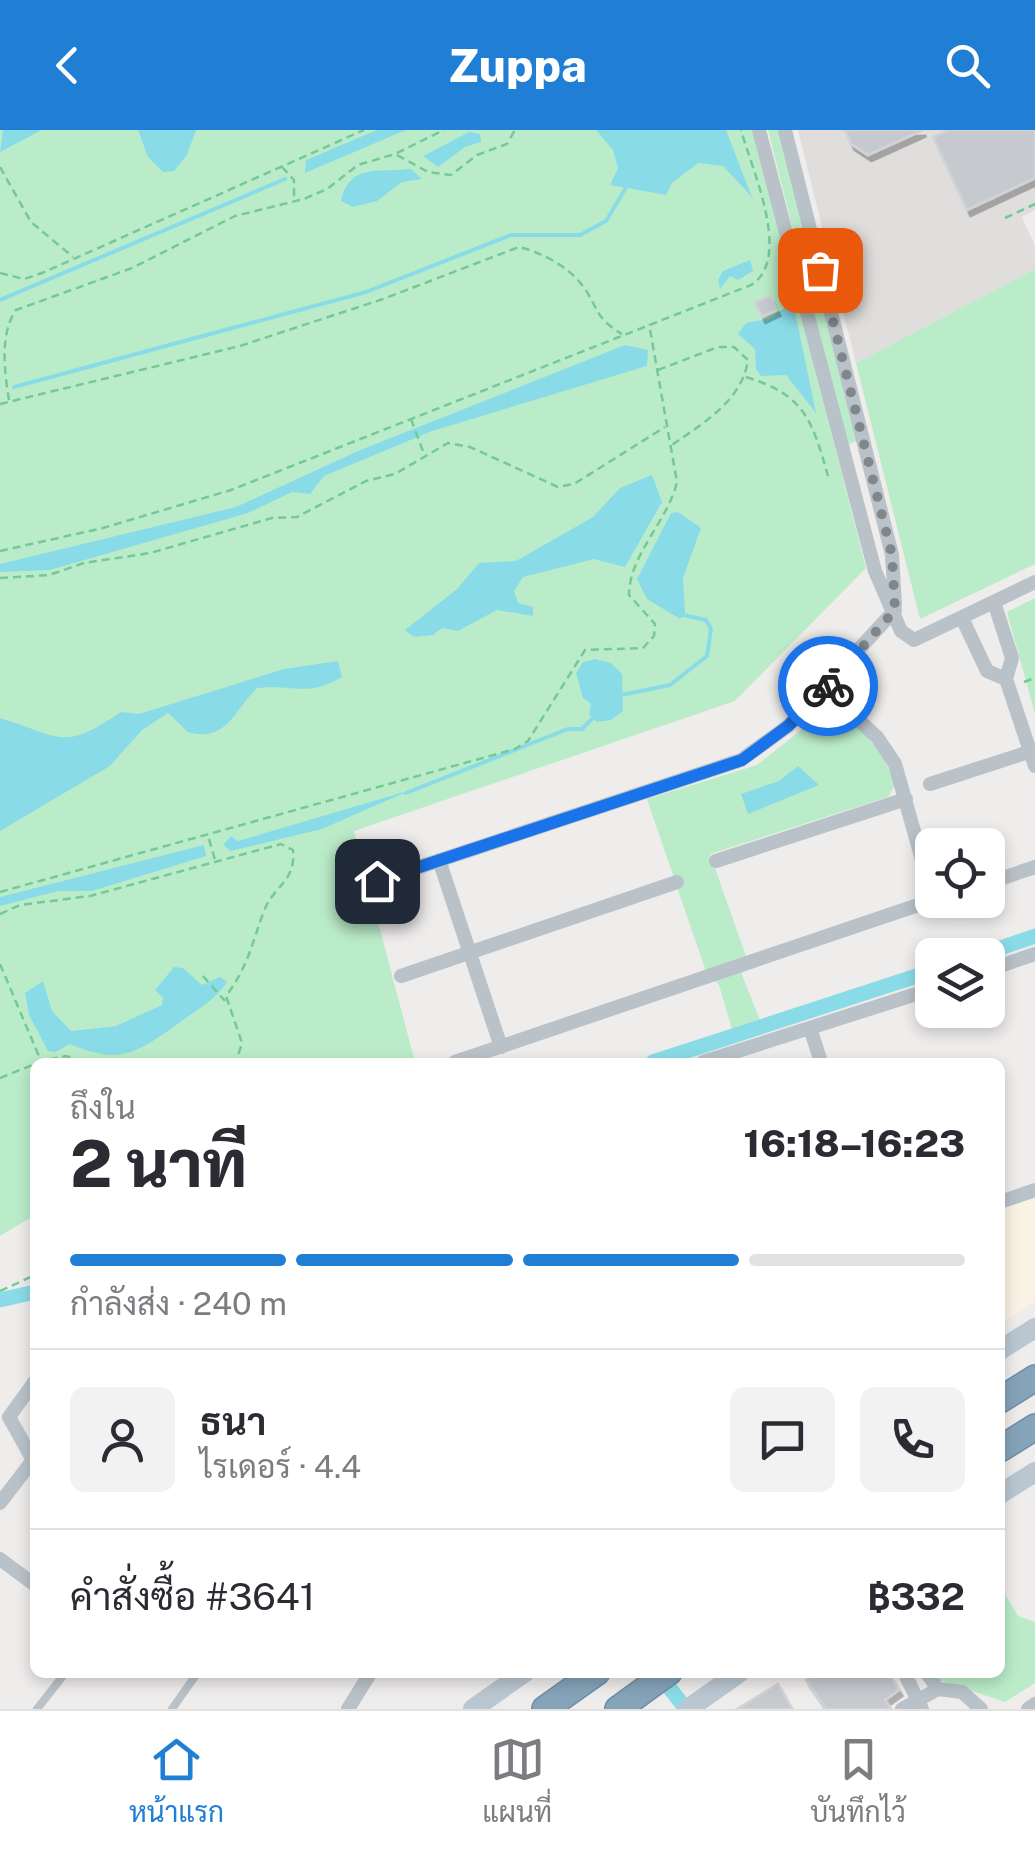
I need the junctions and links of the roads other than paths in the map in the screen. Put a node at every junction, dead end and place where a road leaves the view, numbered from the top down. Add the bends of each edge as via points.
1 (759, 130) edge
2 (785, 130) edge
3 (874, 482) junction
4 (852, 486) junction
5 (1035, 582) edge
6 (994, 602) junction
7 (895, 610) junction
8 (962, 618) junction
9 (1006, 679) junction
10 (824, 689) junction
11 (1033, 756) edge
12 (930, 784) dead end
13 (906, 799) junction
14 (439, 860) junction
15 (716, 860) dead end
16 (1035, 867) edge
17 (1005, 877) edge
18 (377, 881) dead end
19 (677, 882) dead end
20 (470, 952) junction
21 (1035, 954) edge
22 (1005, 964) edge
23 (401, 976) dead end
24 (915, 995) edge
25 (811, 1031) junction
26 (502, 1047) junction
27 (468, 1058) edge
28 (717, 1058) edge
29 (821, 1058) edge
30 (1035, 1190) edge
31 (1005, 1200) edge
32 (1035, 1328) edge
33 (1005, 1347) edge
34 (1035, 1378) edge
35 (30, 1386) edge
36 (1005, 1397) edge
37 (4, 1412) edge
38 (1035, 1426) edge
39 (1005, 1445) edge
40 (30, 1452) edge
41 (30, 1463) edge
42 (1035, 1472) edge
43 (1005, 1491) edge
44 (0, 1504) edge
45 (0, 1560) edge
46 (30, 1582) edge
47 (61, 1678) edge
48 (194, 1678) edge
49 (367, 1678) edge
50 (517, 1678) edge
51 (588, 1678) edge
52 (661, 1678) edge
53 (733, 1678) edge
54 (907, 1678) edge
55 (930, 1678) edge
56 (938, 1689) junction
57 (626, 1703) edge
58 (920, 1704) edge
59 (1035, 1704) edge
60 (37, 1709) edge
61 (172, 1709) edge
62 (348, 1709) edge
63 (473, 1709) edge
64 (544, 1709) edge
65 (688, 1709) edge
66 (902, 1709) edge
67 (980, 1709) edge
68 (1028, 1709) edge

1 - 4 street
2 - 3 street
3 - 4 street
3 - 7 street via 892,555
4 - 7 street via 874,571
5 - 6 street
6 - 8 street
6 - 9 street via 1012,658
7 - 8 street via 901,631 914,640
7 - 10 street
8 - 9 street via 988,670
9 - 11 street
10 - 13 street via 886,748
10 - 14 street via 742,760
11 - 12 street
13 - 15 street
13 - 26 street via 928,902
14 - 18 street
14 - 20 street
16 - 17 street
19 - 20 street
20 - 23 street
20 - 26 street
21 - 22 street
24 - 25 street
25 - 28 street
25 - 29 street
26 - 27 street
30 - 31 street
32 - 33 main road
34 - 36 highway
35 - 37 street
37 - 40 street
38 - 39 highway
41 - 44 street
42 - 43 main road
45 - 46 street
47 - 60 lane
48 - 61 lane
49 - 62 street
50 - 63 main road
51 - 64 highway
52 - 57 highway
53 - 65 main road
54 - 58 street
55 - 56 street
56 - 58 street
56 - 67 street via 962,1692
58 - 66 street
59 - 68 street

